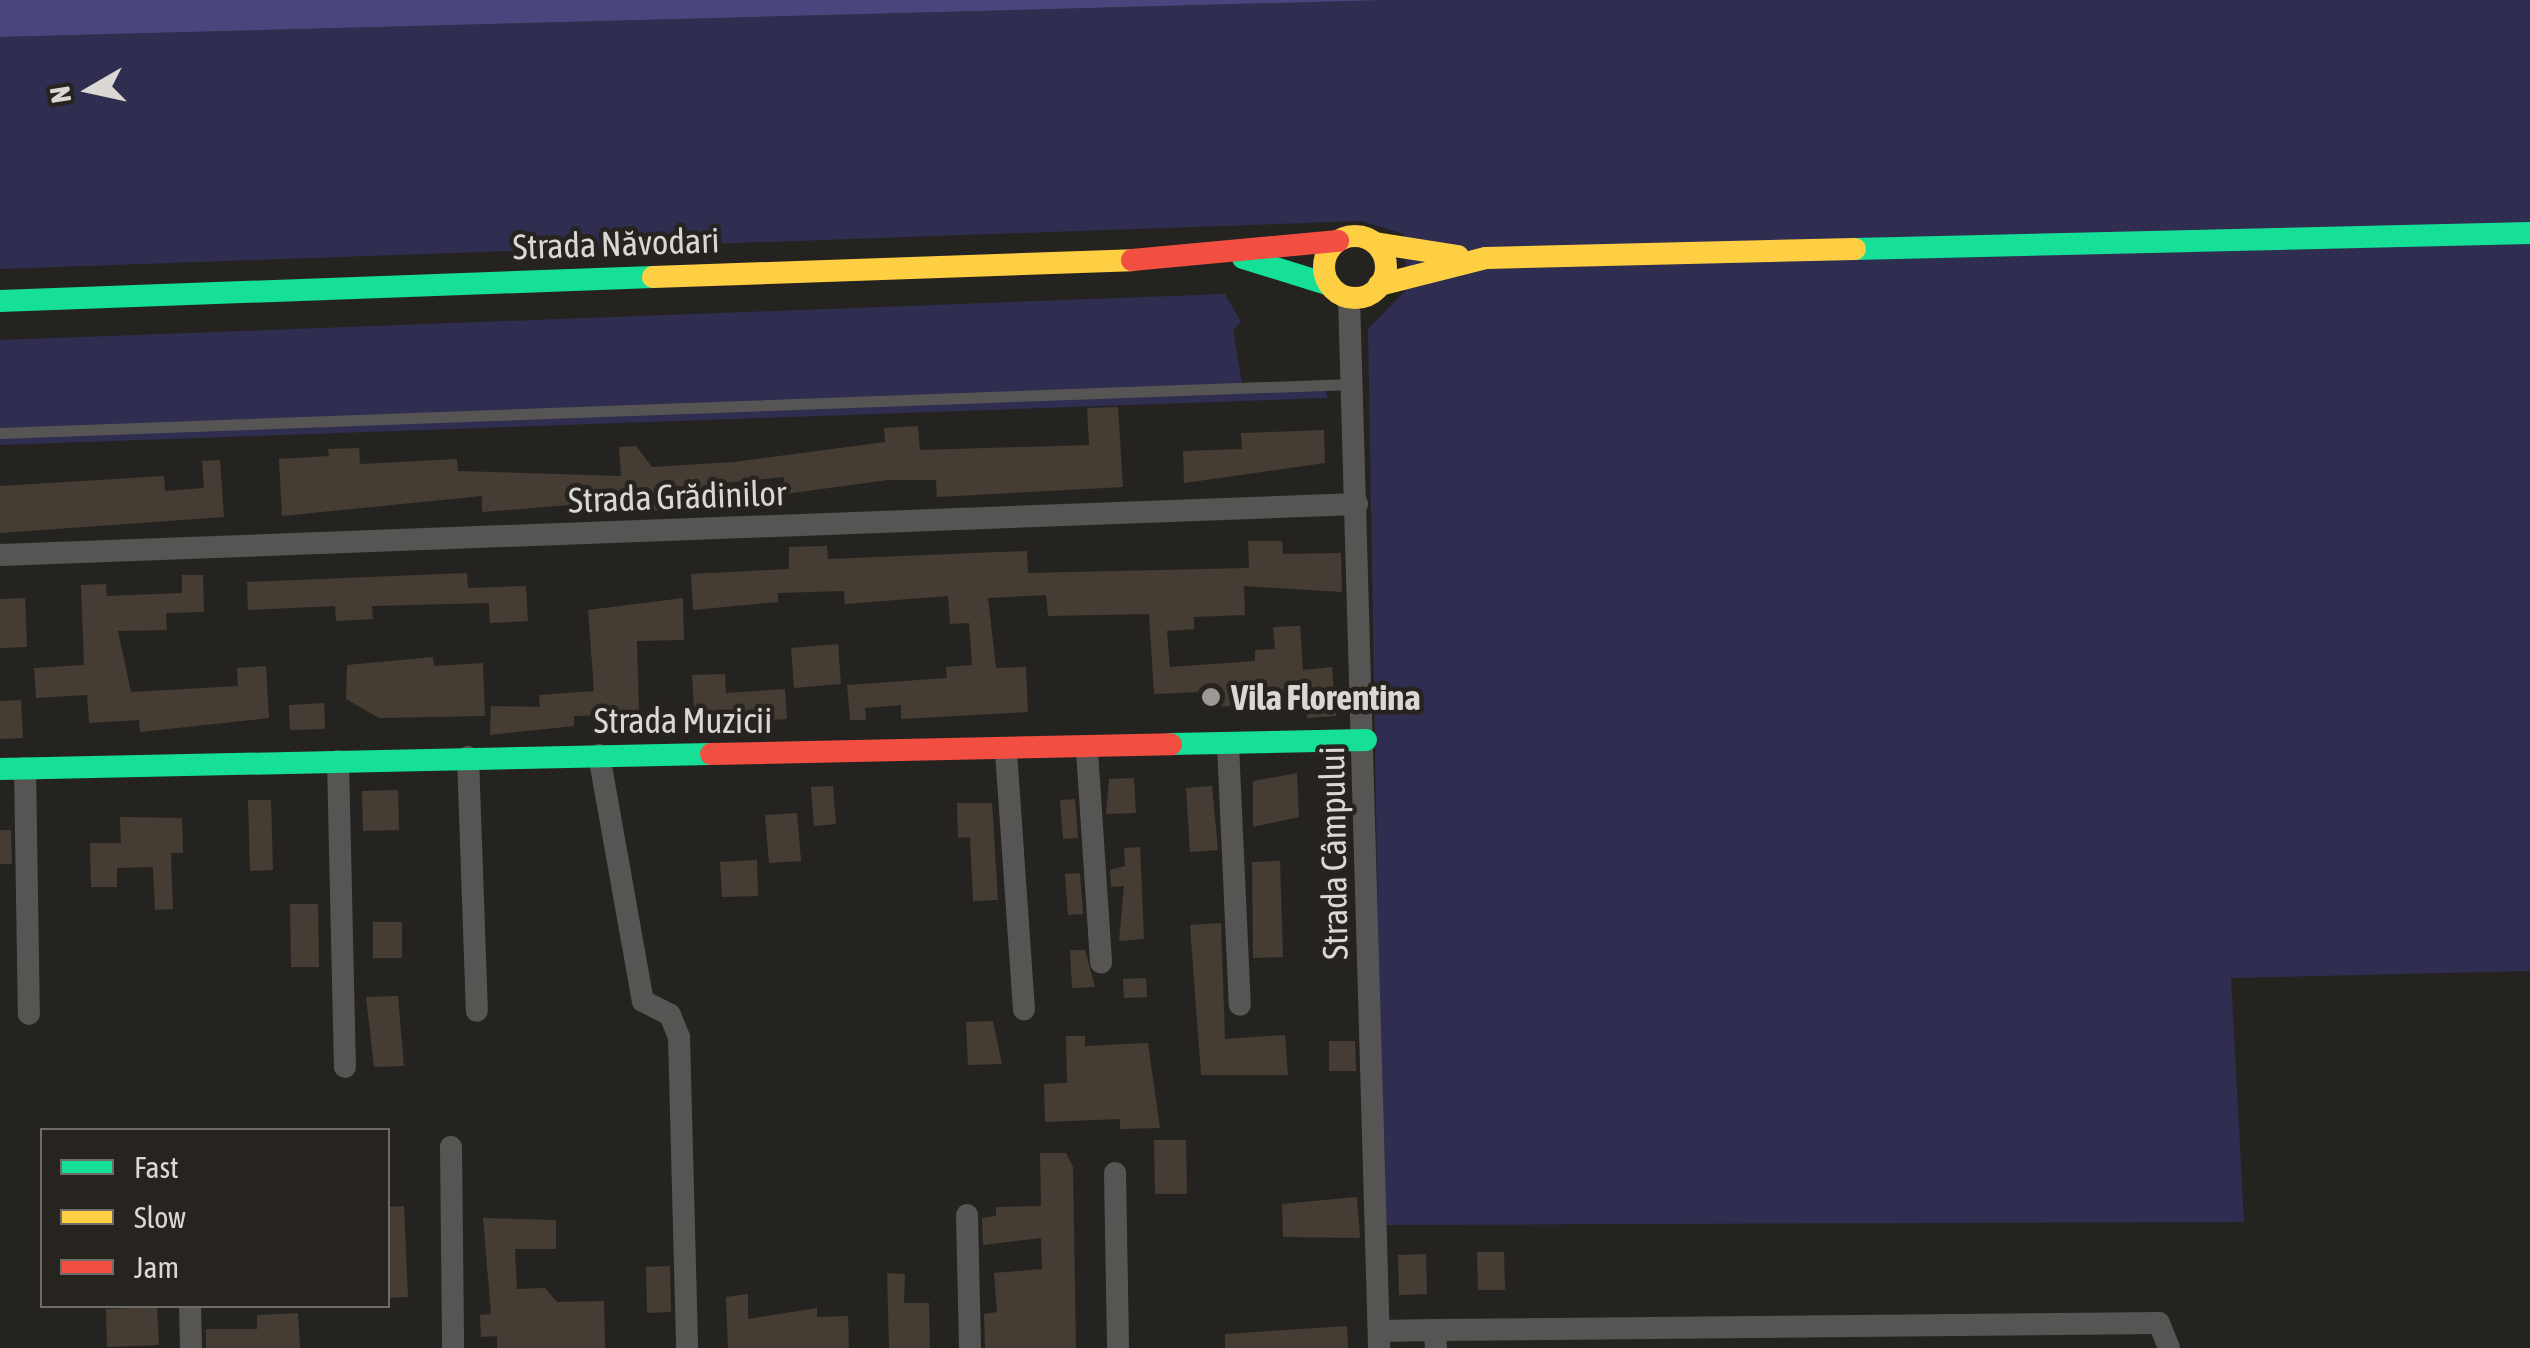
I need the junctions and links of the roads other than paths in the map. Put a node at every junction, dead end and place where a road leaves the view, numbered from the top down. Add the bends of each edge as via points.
1 (2530, 233) edge
2 (1338, 241) junction
3 (1375, 243) junction
4 (1236, 256) junction
5 (1481, 259) junction
6 (1379, 286) junction
7 (1340, 291) junction
8 (0, 301) edge
9 (1352, 384) junction
10 (0, 433) edge
11 (1357, 504) junction
12 (0, 555) edge
13 (1366, 740) junction
14 (1228, 745) junction
15 (1087, 751) junction
16 (1006, 752) junction
17 (599, 755) junction
18 (468, 757) junction
19 (338, 760) junction
20 (25, 768) junction
21 (0, 769) edge
22 (1102, 962) dead end
23 (1240, 1005) dead end
24 (1024, 1009) dead end
25 (477, 1010) dead end
26 (29, 1014) dead end
27 (345, 1067) dead end
28 (451, 1146) dead end
29 (1114, 1173) dead end
30 (967, 1214) dead end
31 (190, 1308) edge
32 (1809, 1337) edge
33 (1378, 1339) edge
34 (1436, 1339) edge
35 (190, 1348) edge
36 (453, 1348) edge
37 (688, 1348) edge
38 (970, 1348) edge
39 (1118, 1348) edge
40 (2169, 1348) edge

1 - 5 main road
2 - 3 main road
2 - 4 main road, Strada Năvodari
2 - 7 main road via 1326,257
3 - 5 main road
3 - 6 main road via 1385,260
4 - 7 main road, Strada Năvodari
4 - 8 main road, Strada Năvodari
5 - 6 main road
6 - 7 main road
7 - 9 street, Strada Câmpului
9 - 10 lane
9 - 11 street, Strada Câmpului
11 - 12 street, Strada Grădinilor
11 - 13 street, Strada Câmpului
13 - 14 main road, Strada Muzicii
13 - 33 street, Strada Câmpului
14 - 15 main road, Strada Muzicii
14 - 23 street
15 - 16 main road, Strada Muzicii
15 - 22 street
16 - 17 main road, Strada Muzicii
16 - 24 street
17 - 18 main road, Strada Muzicii
17 - 37 street via 643,1001 670,1015 679,1037
18 - 19 main road, Strada Muzicii
18 - 25 street
19 - 20 main road, Strada Muzicii
19 - 27 street
20 - 21 main road, Strada Muzicii
20 - 26 street
28 - 36 street
29 - 39 street
30 - 38 street
31 - 35 street
32 - 34 street
32 - 40 street via 2159,1324
33 - 34 street

